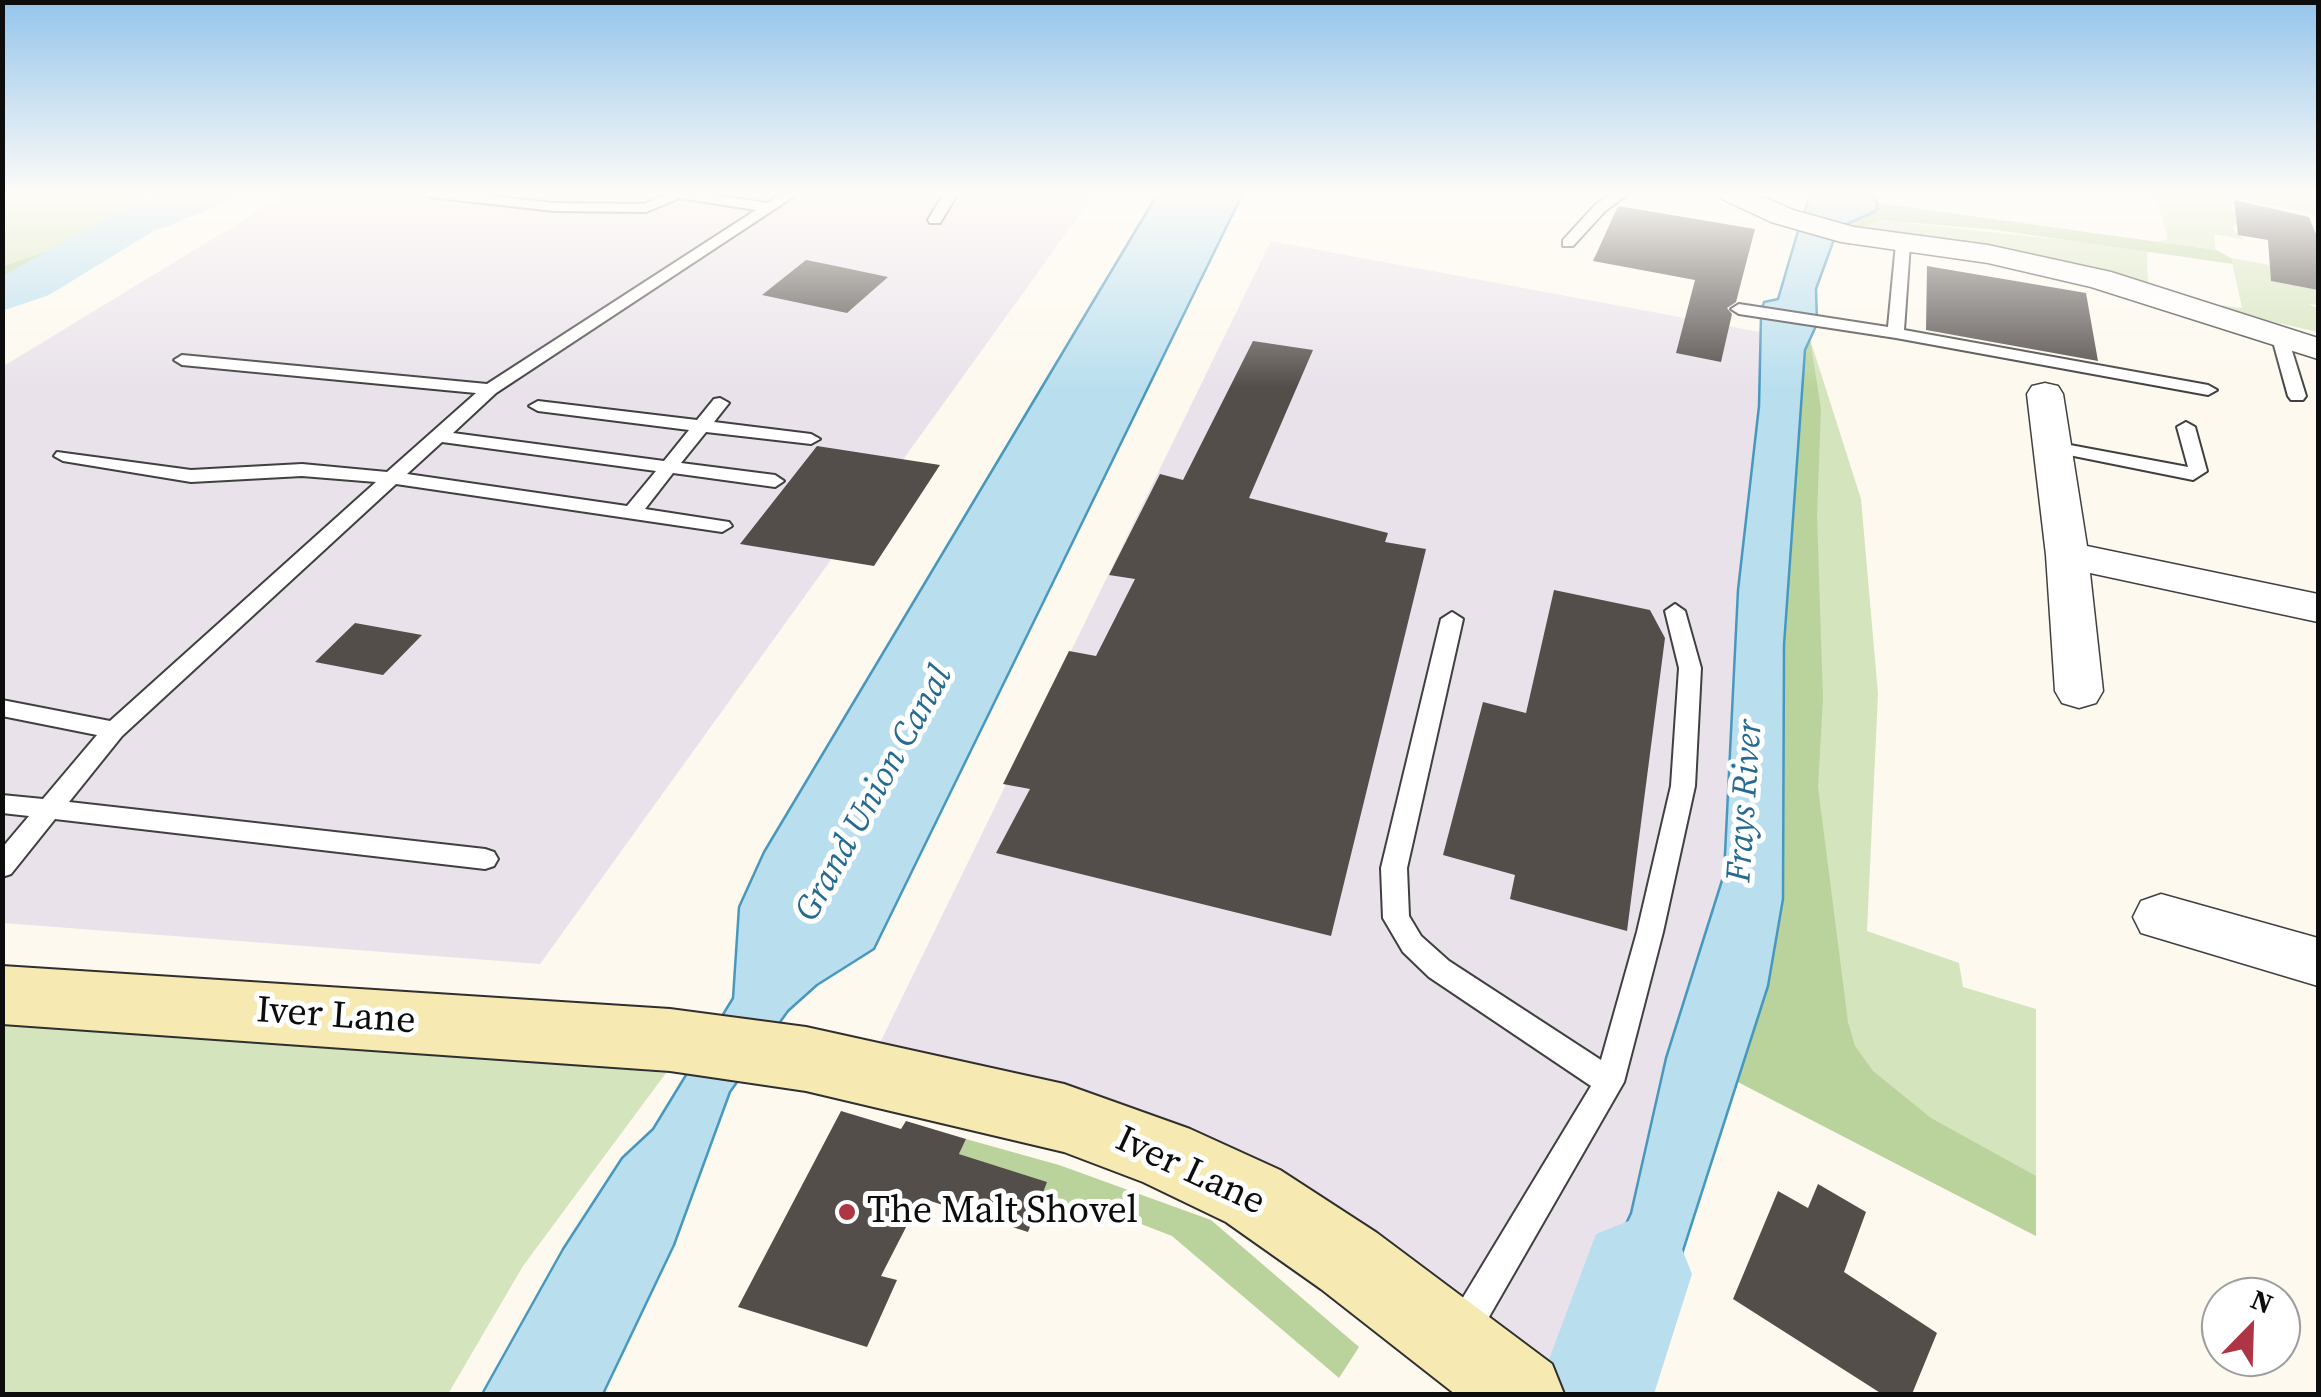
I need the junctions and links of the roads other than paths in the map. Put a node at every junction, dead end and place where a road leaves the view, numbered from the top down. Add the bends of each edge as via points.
1 (688, 258) edge
2 (1902, 258) edge
3 (2003, 258) edge
4 (1739, 310) dead end
5 (1896, 333) junction
6 (2280, 338) junction
7 (2318, 350) edge
8 (182, 360) dead end
9 (490, 390) junction
10 (2208, 390) dead end
11 (2045, 394) dead end
12 (2297, 396) dead end
13 (720, 403) dead end
14 (538, 406) dead end
15 (703, 423) junction
16 (2186, 428) dead end
17 (438, 436) junction
18 (811, 439) dead end
19 (2054, 447) junction
20 (63, 456) dead end
21 (668, 468) junction
22 (393, 478) junction
23 (775, 482) dead end
24 (632, 512) junction
25 (722, 526) dead end
26 (2068, 555) junction
27 (2318, 608) edge
28 (1675, 611) dead end
29 (1452, 619) dead end
30 (2079, 691) dead end
31 (2, 708) edge
32 (114, 730) junction
33 (2, 804) edge
34 (48, 809) junction
35 (485, 860) dead end
36 (2, 867) edge
37 (2161, 917) dead end
38 (2318, 962) edge
39 (2, 994) edge
40 (1608, 1082) junction
41 (1494, 1373) edge

1 - 9 lane
2 - 5 lane
3 - 6 street via 2195,301
4 - 5 lane
5 - 10 lane
6 - 7 street
6 - 12 lane
8 - 9 lane
9 - 17 lane
11 - 19 street
13 - 15 lane
14 - 15 lane
15 - 18 lane
15 - 21 lane
16 - 19 lane via 2198,471 2193,474
17 - 21 lane
17 - 22 lane
19 - 26 street
20 - 22 lane via 191,476 302,470
21 - 23 lane
21 - 24 lane
22 - 24 lane
22 - 32 lane
24 - 25 lane
26 - 27 street
26 - 30 street
28 - 40 lane via 1690,668 1683,786
29 - 40 lane via 1394,868 1396,918 1439,969
31 - 32 lane
32 - 34 lane
33 - 34 lane
34 - 35 lane
34 - 36 lane
37 - 38 street
39 - 41 main road, Iver Lane via 670,1040 806,1059 1064,1118 1253,1196 1350,1261
40 - 41 lane

